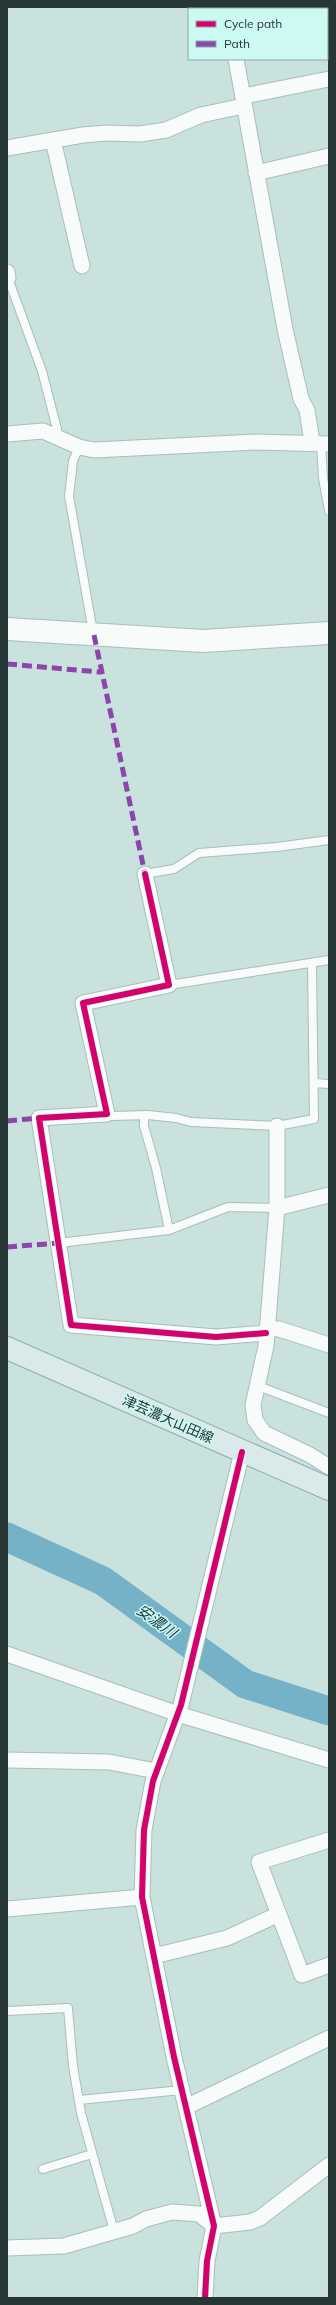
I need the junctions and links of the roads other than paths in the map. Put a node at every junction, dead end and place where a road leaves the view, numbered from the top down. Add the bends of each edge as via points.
1 (236, 60) edge
2 (329, 79) edge
3 (244, 101) junction
4 (53, 140) junction
5 (7, 148) edge
6 (329, 156) edge
7 (256, 173) junction
8 (82, 266) dead end
9 (7, 275) edge
10 (7, 434) edge
11 (54, 436) junction
12 (321, 443) edge
13 (80, 447) junction
14 (329, 511) edge
15 (7, 629) edge
16 (329, 633) edge
17 (94, 635) junction
18 (329, 840) edge
19 (145, 874) joint
20 (329, 960) edge
21 (312, 964) junction
22 (169, 985) junction
23 (314, 1083) junction
24 (329, 1084) edge
25 (107, 1114) junction
26 (144, 1115) junction
27 (278, 1126) junction
28 (329, 1195) edge
29 (277, 1208) junction
30 (169, 1230) junction
31 (59, 1243) junction
32 (266, 1331) junction
33 (329, 1345) edge
34 (7, 1348) edge
35 (258, 1386) junction
36 (329, 1413) edge
37 (241, 1459) junction
38 (329, 1467) edge
39 (329, 1489) edge
40 (7, 1654) edge
41 (180, 1709) junction
42 (7, 1760) edge
43 (329, 1760) edge
44 (156, 1771) junction
45 (329, 1840) edge
46 (142, 1897) junction
47 (7, 1909) edge
48 (279, 1914) junction
49 (154, 1956) junction
50 (329, 1965) edge
51 (7, 2011) edge
52 (329, 2038) edge
53 (182, 2090) junction
54 (79, 2100) junction
55 (186, 2107) junction
56 (92, 2154) junction
57 (329, 2165) edge
58 (43, 2169) dead end
59 (214, 2226) junction
60 (114, 2231) junction
61 (7, 2248) edge
62 (205, 2298) edge

1 - 3 street
2 - 3 street
3 - 4 street via 166,130 140,134 108,133
3 - 7 street
4 - 5 street
4 - 8 street
6 - 7 street
7 - 12 street via 285,329 301,399
9 - 11 lane via 44,378 57,429
10 - 11 street via 43,431
11 - 13 street
12 - 13 street via 94,450
12 - 14 lane via 323,478
13 - 17 lane via 73,461 69,496
15 - 17 street
16 - 17 street via 203,641
18 - 19 lane via 199,853 174,869
19 - 22 street
20 - 21 lane
21 - 22 lane
21 - 23 lane
22 - 25 street via 83,1003
23 - 24 lane
23 - 27 lane via 314,1119
25 - 26 lane
25 - 31 street via 38,1118
26 - 27 lane via 191,1122
26 - 30 lane via 144,1126
27 - 29 street
28 - 29 street
29 - 30 lane via 228,1207
29 - 32 street
30 - 31 lane
31 - 32 street via 71,1325 216,1337
32 - 33 street via 279,1329
32 - 35 street via 266,1346
34 - 37 main road, 津芸濃大山田線
35 - 36 lane
35 - 38 street via 253,1405 254,1413 256,1423 264,1433
37 - 39 main road, 津芸濃大山田線
37 - 41 street
40 - 41 street
41 - 43 street
41 - 44 street
42 - 44 street via 109,1762
44 - 46 street via 144,1830
45 - 48 street via 259,1862
46 - 47 street
46 - 49 street
48 - 49 street via 227,1938
48 - 50 street via 302,1975
49 - 53 street
51 - 54 lane via 68,2008
52 - 55 street
53 - 54 lane
53 - 55 street
54 - 56 lane
55 - 59 street
56 - 58 lane
56 - 60 lane
57 - 59 street via 260,2218 250,2222
59 - 60 street via 199,2214 172,2212
59 - 62 street via 207,2261
60 - 61 street via 64,2246

